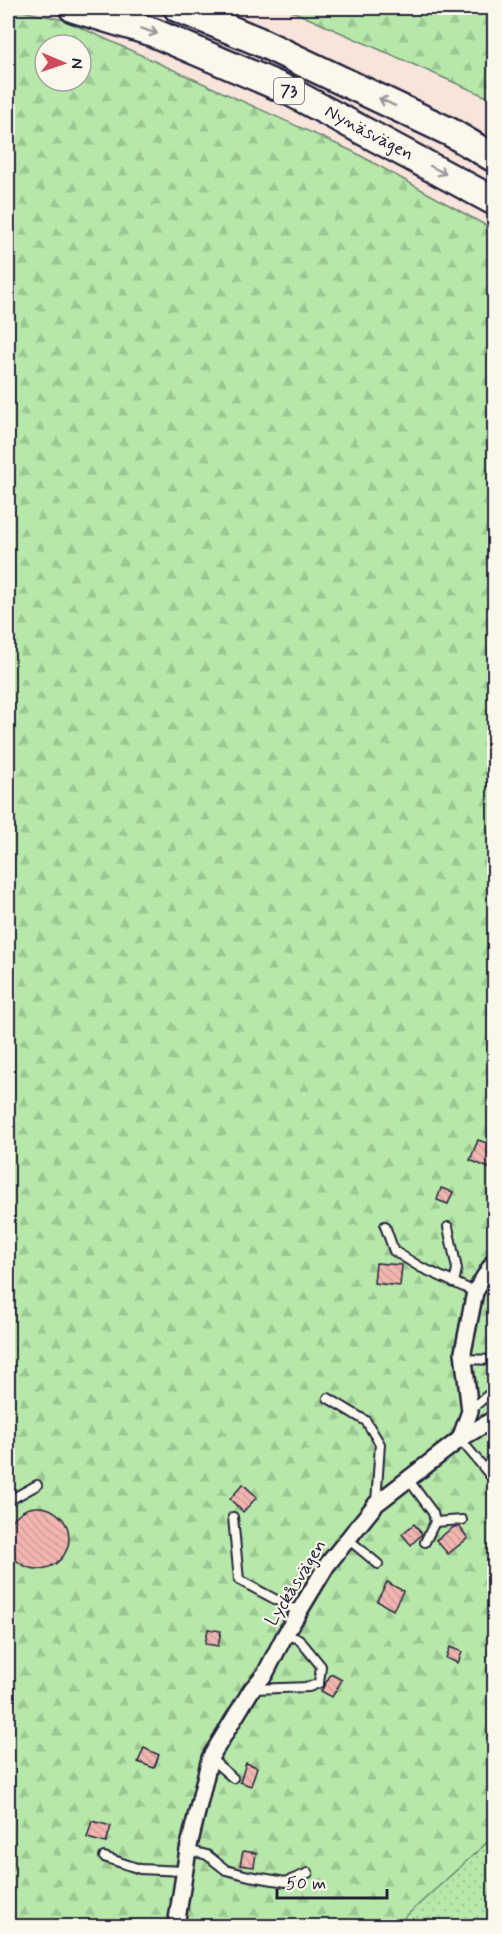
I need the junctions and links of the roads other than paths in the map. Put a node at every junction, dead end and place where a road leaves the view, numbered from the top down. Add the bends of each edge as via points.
1 (73, 8) edge
2 (178, 8) edge
3 (495, 158) edge
4 (495, 201) edge
5 (385, 1226) dead end
6 (448, 1227) dead end
7 (495, 1261) edge
8 (454, 1283) junction
9 (474, 1292) junction
10 (463, 1359) junction
11 (495, 1360) edge
12 (495, 1390) edge
13 (328, 1398) dead end
14 (470, 1411) junction
15 (494, 1421) edge
16 (460, 1439) junction
17 (408, 1479) junction
18 (495, 1480) edge
19 (37, 1485) dead end
20 (8, 1501) edge
21 (376, 1504) junction
22 (233, 1517) dead end
23 (462, 1520) dead end
24 (435, 1522) junction
25 (348, 1539) junction
26 (425, 1542) dead end
27 (378, 1564) dead end
28 (299, 1612) junction
29 (285, 1635) junction
30 (252, 1689) junction
31 (210, 1758) junction
32 (233, 1778) dead end
33 (188, 1850) junction
34 (104, 1857) dead end
35 (184, 1871) junction
36 (308, 1873) dead end
37 (176, 1926) edge

1 -> 4 highway, Nynäsvägen / 73 via 152,32 287,90
3 -> 2 highway, Nynäsvägen / 73 via 450,132
5 - 8 lane via 394,1251
6 - 8 lane via 458,1269
7 - 9 street
8 - 9 lane
9 - 10 street
10 - 11 lane
10 - 14 street
12 - 14 lane
13 - 21 lane via 366,1421 380,1444
14 - 16 street
15 - 16 street, Lyckåsvägen
16 - 17 street, Lyckåsvägen
16 - 18 lane
17 - 21 street, Lyckåsvägen
17 - 24 lane via 433,1513
19 - 20 lane
21 - 25 street, Lyckåsvägen
22 - 28 lane via 239,1580
23 - 24 lane
24 - 26 lane
25 - 27 lane
25 - 28 street, Lyckåsvägen
28 - 29 street, Lyckåsvägen
29 - 30 street, Lyckåsvägen via 265,1674
29 - 30 lane via 299,1639 321,1666 319,1683 309,1687
30 - 31 street, Lyckåsvägen
31 - 32 lane
31 - 33 street, Lyckåsvägen
33 - 35 street, Lyckåsvägen
33 - 36 lane via 207,1855 226,1870 249,1876 286,1882
34 - 35 lane via 140,1869
35 - 37 street, Lyckåsvägen

